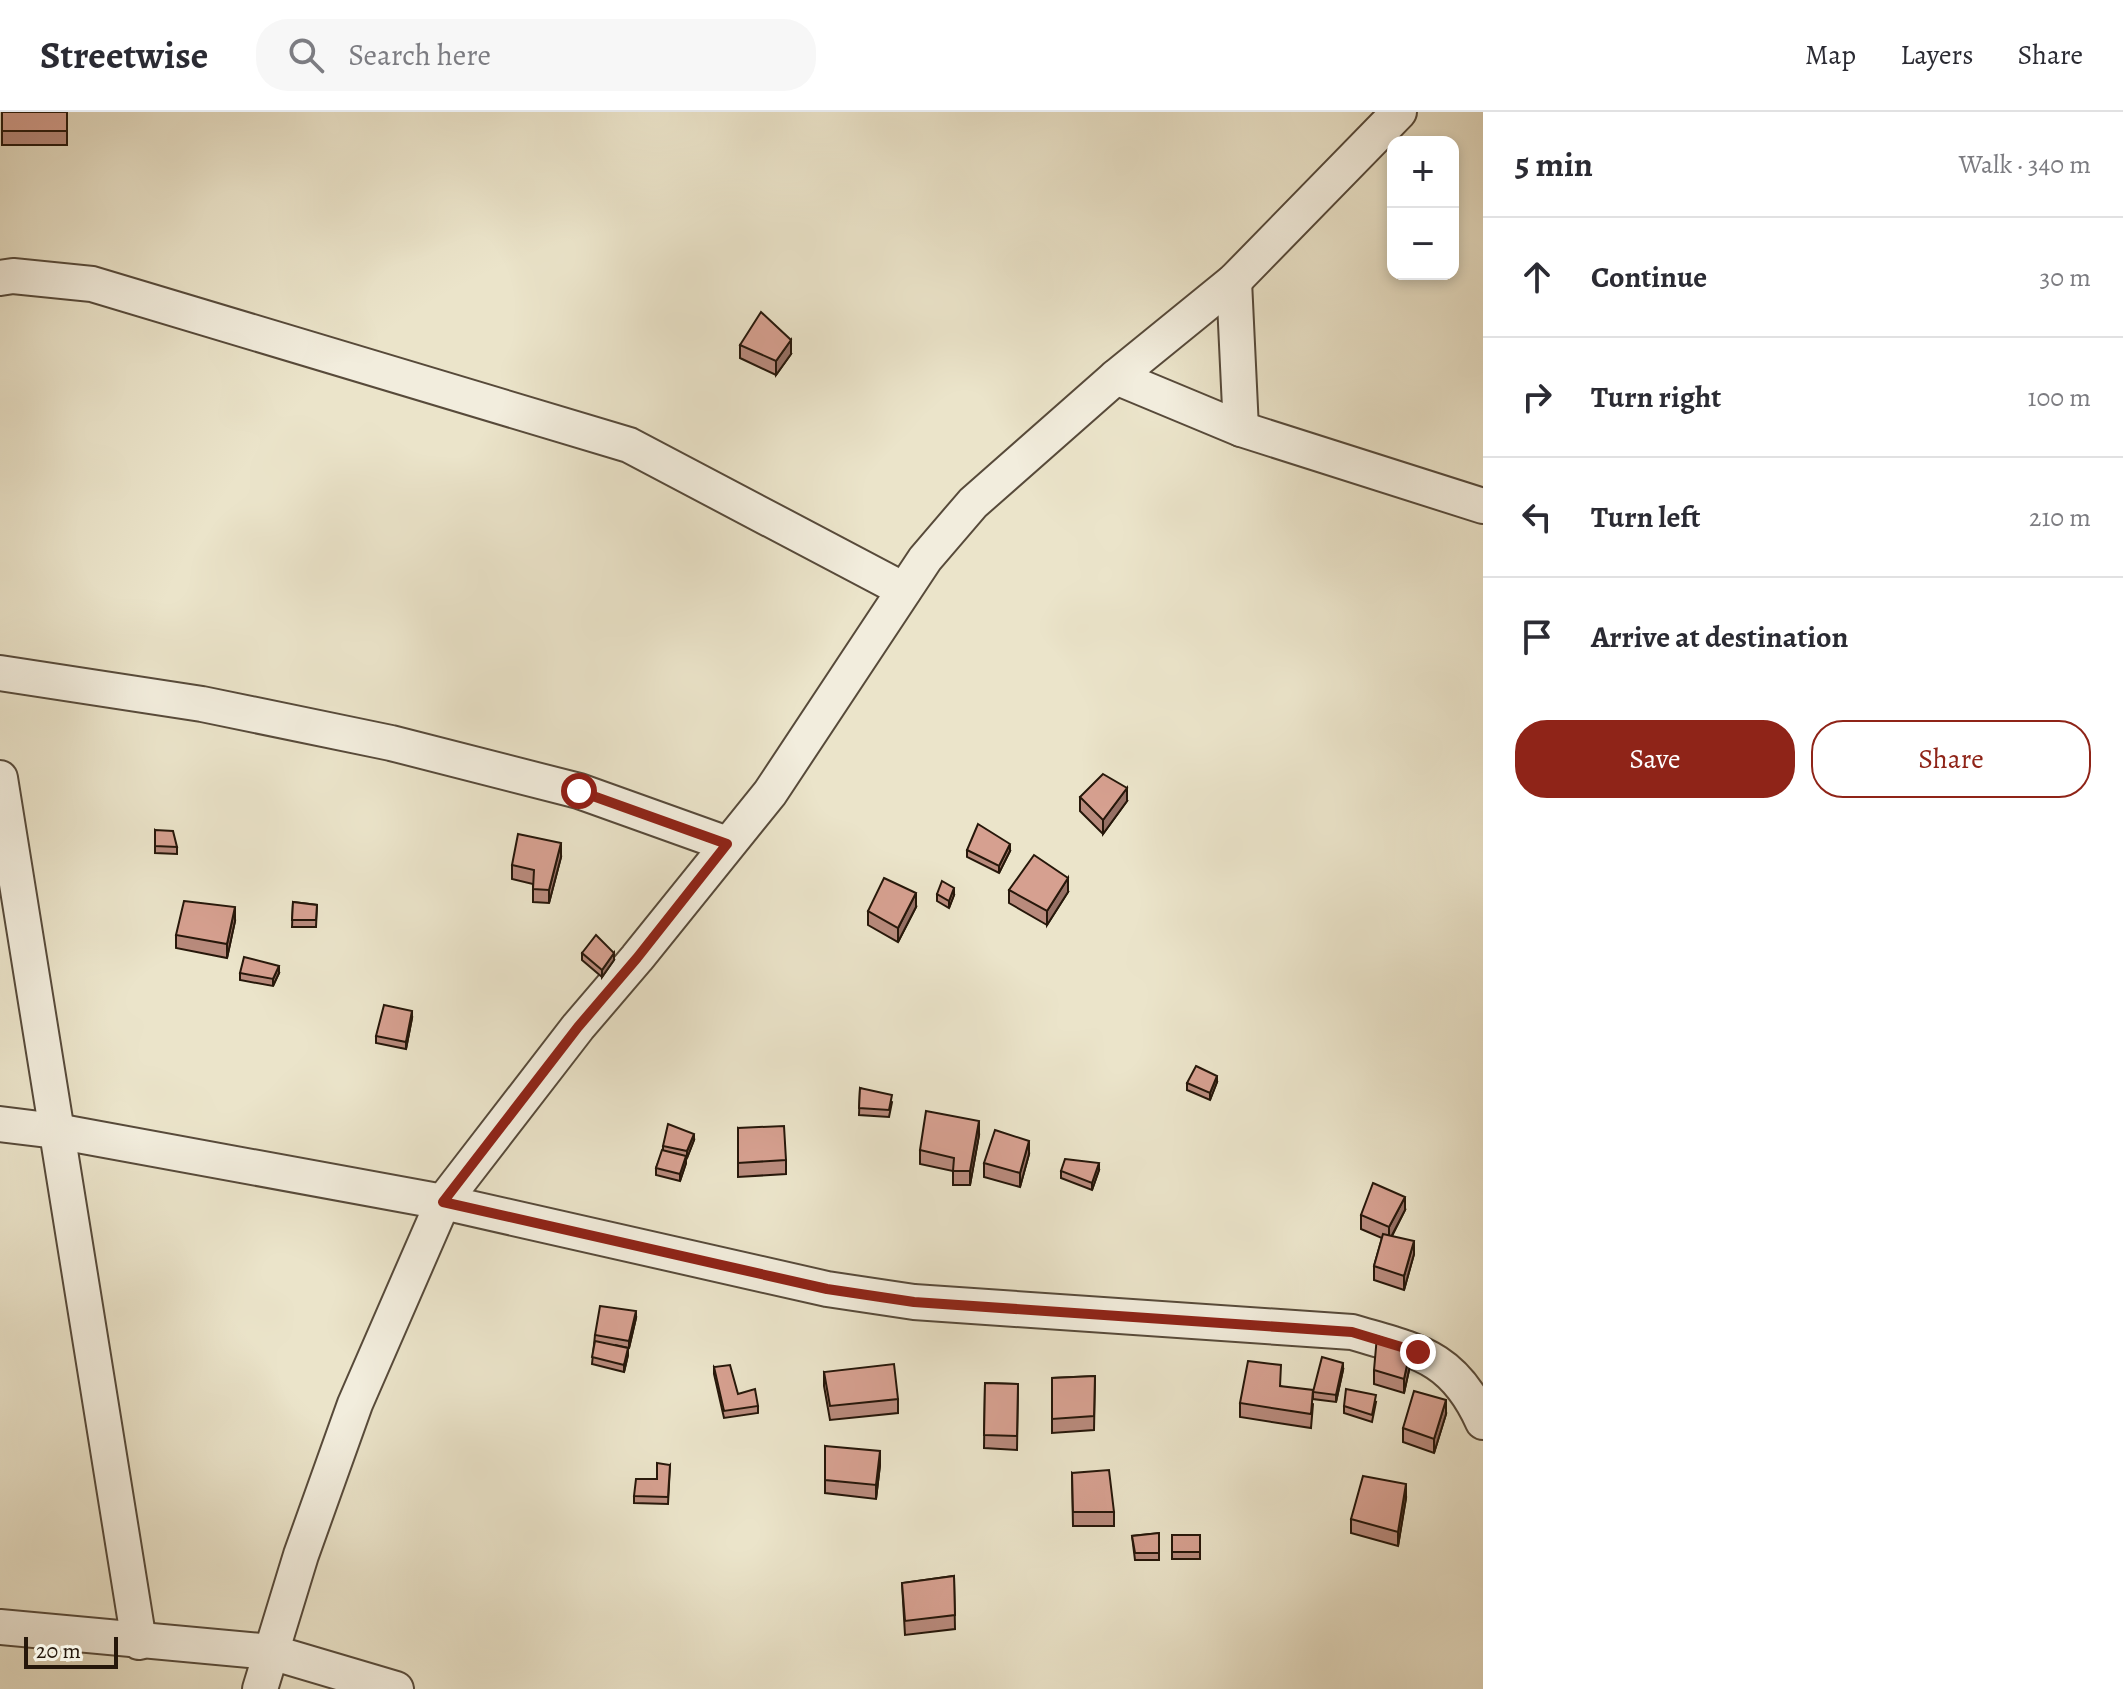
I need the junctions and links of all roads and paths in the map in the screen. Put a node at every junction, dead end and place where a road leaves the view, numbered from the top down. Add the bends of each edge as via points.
1 (1399, 112) edge
2 (0, 278) edge
3 (1234, 281) junction
4 (1116, 377) junction
5 (1241, 429) junction
6 (1483, 506) edge
7 (904, 590) junction
8 (0, 673) edge
9 (0, 778) edge
10 (727, 844) junction
11 (0, 1124) edge
12 (56, 1131) junction
13 (443, 1202) junction
14 (1483, 1422) edge
15 (0, 1627) edge
16 (139, 1642) junction
17 (271, 1652) junction
18 (260, 1689) edge
19 (396, 1689) edge

1 - 3 street
2 - 7 street via 92,284 629,445
3 - 4 street
3 - 5 street
4 - 5 street
4 - 7 street via 973,503
5 - 6 street
7 - 10 street via 770,793
8 - 10 street via 202,704 391,743 579,791
9 - 12 street
10 - 13 street
11 - 12 street
12 - 13 street
12 - 16 street
13 - 14 street via 827,1289 914,1302 1352,1332 1418,1352 1452,1373
13 - 17 street via 355,1404
15 - 16 street
16 - 17 street
17 - 18 street
17 - 19 street

